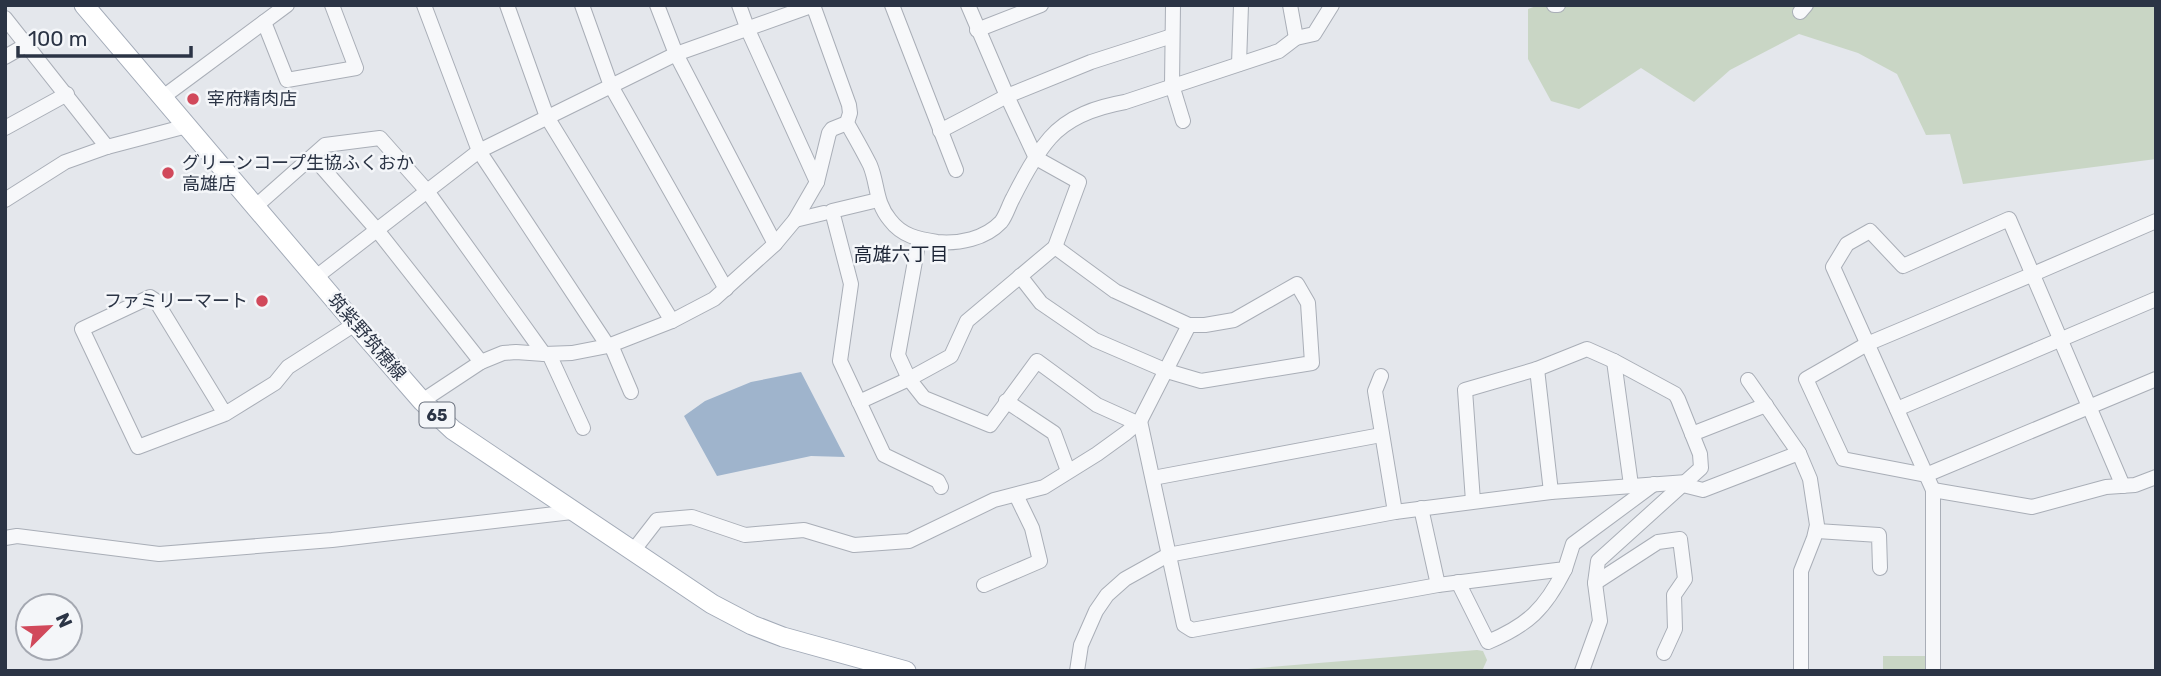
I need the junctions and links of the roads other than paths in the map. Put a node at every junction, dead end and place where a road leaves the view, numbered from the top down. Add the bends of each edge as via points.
1 (84, 5) edge
2 (286, 5) edge
3 (332, 5) edge
4 (424, 5) edge
5 (507, 5) edge
6 (582, 5) edge
7 (657, 5) edge
8 (739, 5) edge
9 (813, 5) edge
10 (892, 5) edge
11 (968, 5) edge
12 (1041, 5) edge
13 (1173, 5) edge
14 (1241, 5) edge
15 (1290, 5) edge
16 (1332, 5) edge
17 (5, 18) edge
18 (264, 22) junction
19 (748, 30) junction
20 (978, 30) junction
21 (1172, 36) junction
22 (1296, 38) junction
23 (26, 45) junction
24 (676, 54) junction
25 (5, 57) edge
26 (1239, 64) junction
27 (1172, 85) junction
28 (611, 86) junction
29 (67, 94) junction
30 (1007, 96) junction
31 (163, 97) junction
32 (547, 117) junction
33 (1183, 121) dead end
34 (847, 123) junction
35 (187, 126) junction
36 (5, 128) edge
37 (940, 131) junction
38 (107, 147) junction
39 (479, 151) junction
40 (313, 157) junction
41 (1037, 158) junction
42 (956, 170) dead end
43 (817, 182) junction
44 (427, 191) junction
45 (5, 200) edge
46 (878, 200) junction
47 (256, 206) junction
48 (824, 213) dead end
49 (795, 220) junction
50 (2156, 221) edge
51 (377, 230) junction
52 (919, 239) junction
53 (775, 244) junction
54 (1055, 247) junction
55 (2031, 275) junction
56 (1020, 276) junction
57 (316, 277) junction
58 (726, 289) junction
59 (2156, 299) edge
60 (672, 321) junction
61 (355, 324) junction
62 (1189, 325) junction
63 (2060, 339) junction
64 (1867, 344) junction
65 (609, 345) junction
66 (547, 354) junction
67 (1614, 361) junction
68 (481, 362) junction
69 (1537, 369) junction
70 (1167, 370) junction
71 (1381, 376) dead end
72 (909, 379) junction
73 (2156, 379) edge
74 (1748, 380) dead end
75 (631, 392) dead end
76 (422, 401) junction
77 (1006, 401) junction
78 (859, 402) junction
79 (1766, 405) junction
80 (2090, 406) junction
81 (1897, 408) junction
82 (225, 414) junction
83 (1139, 422) junction
84 (583, 428) dead end
85 (1692, 434) junction
86 (1381, 435) junction
87 (1799, 453) junction
88 (1068, 471) junction
89 (1926, 475) junction
90 (2156, 477) edge
91 (1153, 478) junction
92 (1654, 484) junction
93 (1685, 484) junction
94 (1631, 485) junction
95 (2123, 486) junction
96 (942, 487) dead end
97 (1933, 490) junction
98 (1551, 492) junction
99 (1016, 495) junction
100 (1473, 501) junction
101 (1422, 508) junction
102 (572, 512) junction
103 (1395, 512) junction
104 (1817, 531) junction
105 (5, 538) edge
106 (633, 551) junction
107 (1168, 555) junction
108 (1880, 568) dead end
109 (1564, 569) junction
110 (1458, 582) junction
111 (1595, 583) junction
112 (984, 585) dead end
113 (1438, 585) junction
114 (1664, 653) dead end
115 (906, 671) edge
116 (1077, 671) edge
117 (1582, 671) edge
118 (1801, 671) edge
119 (1933, 671) edge

1 - 31 main road, 筑紫野筑穂線 / 65
2 - 18 street
3 - 18 street via 356,68 287,80
4 - 39 street
5 - 32 street
6 - 28 street
7 - 24 street
8 - 19 street
9 - 19 street
9 - 34 street via 849,105
10 - 37 street
11 - 20 street
12 - 20 street
13 - 21 street
14 - 26 street
15 - 22 street
16 - 22 street via 1314,34
17 - 23 street
18 - 31 street
19 - 24 street
19 - 43 street
20 - 30 street
21 - 27 street
21 - 30 street
22 - 26 street via 1279,51
23 - 25 street
23 - 29 street
24 - 28 street
24 - 53 street
26 - 27 street
27 - 33 street
27 - 41 street via 1077,117 1051,137
28 - 32 street
28 - 58 street
29 - 36 street
29 - 38 street
30 - 37 street
30 - 41 street
31 - 35 main road, 筑紫野筑穂線 / 65
32 - 39 street
32 - 60 street
34 - 43 street via 829,133
34 - 46 street via 871,167
35 - 38 street
35 - 47 main road, 筑紫野筑穂線 / 65
37 - 42 street
38 - 45 street via 65,162
39 - 44 street
39 - 65 street
40 - 44 street via 325,145 380,138
40 - 47 street
40 - 51 street
41 - 52 street via 1002,221 984,234 954,242
41 - 54 street via 1079,182
43 - 49 street
44 - 51 street
44 - 66 street
46 - 52 street via 895,226
46 - 78 street via 832,211 851,284 840,361
47 - 57 main road, 筑紫野筑穂線 / 65
48 - 49 street
49 - 53 street
50 - 55 street
51 - 57 street
51 - 68 street
52 - 72 street via 898,355
53 - 58 street
54 - 56 street
54 - 62 street via 1115,291
55 - 63 street
55 - 64 street
55 - 64 street via 2008,219 1903,266 1870,231 1847,244 1833,267
56 - 70 street via 1041,303 1095,340
56 - 72 street via 967,321 951,356
57 - 61 main road, 筑紫野筑穂線 / 65
58 - 60 street
59 - 63 street
60 - 65 street
61 - 76 main road, 筑紫野筑穂線 / 65
61 - 82 street
62 - 70 street
62 - 70 street via 1234,320 1297,284 1308,303 1312,363 1201,381
63 - 80 street
63 - 81 street
64 - 81 street
64 - 89 street via 1806,379 1843,459
65 - 66 street
65 - 75 street
66 - 68 street via 509,352
66 - 84 street
67 - 69 street via 1587,349
67 - 85 street via 1675,394
67 - 94 street
68 - 76 street
69 - 98 street
69 - 100 street via 1465,390
70 - 83 street
71 - 86 street via 1376,391
72 - 77 street via 924,398 990,425
72 - 78 street
73 - 80 street
74 - 79 street
76 - 102 main road, 筑紫野筑穂線 / 65 via 453,430
77 - 83 street via 1037,361 1097,405
77 - 88 street via 1054,433
78 - 96 street via 884,455
79 - 85 street
79 - 87 street
80 - 89 street
80 - 95 street
81 - 89 street
82 - 82 street via 150,297 82,329 138,447
83 - 88 street
83 - 91 street
85 - 93 street via 1702,462
86 - 91 street
86 - 103 street
87 - 93 street via 1703,489
87 - 104 street via 1810,479
88 - 99 street via 1044,487
89 - 97 street
90 - 95 street
91 - 107 street
92 - 93 street
92 - 94 street
92 - 109 street via 1573,544
93 - 111 street via 1598,561
94 - 98 street
95 - 97 street via 2032,507
97 - 119 street
98 - 100 street
99 - 106 street via 994,500 909,541 854,545 804,530 745,535 692,517 657,520
99 - 112 street via 1032,528 1040,561
100 - 101 street
101 - 103 street
101 - 113 street
102 - 105 street via 332,540 159,554
102 - 106 main road, 筑紫野筑穂線 / 65
103 - 107 street
104 - 108 street via 1879,535
104 - 118 street via 1801,570
106 - 115 main road, 筑紫野筑穂線 / 65 via 752,625
107 - 113 street via 1184,625 1192,630
107 - 116 street via 1125,579 1107,595 1081,645
109 - 110 street
109 - 110 street via 1552,595 1534,614 1513,631 1488,642
110 - 113 street
111 - 114 street via 1658,542 1680,539 1685,579 1674,595 1675,629
111 - 117 street via 1600,621

